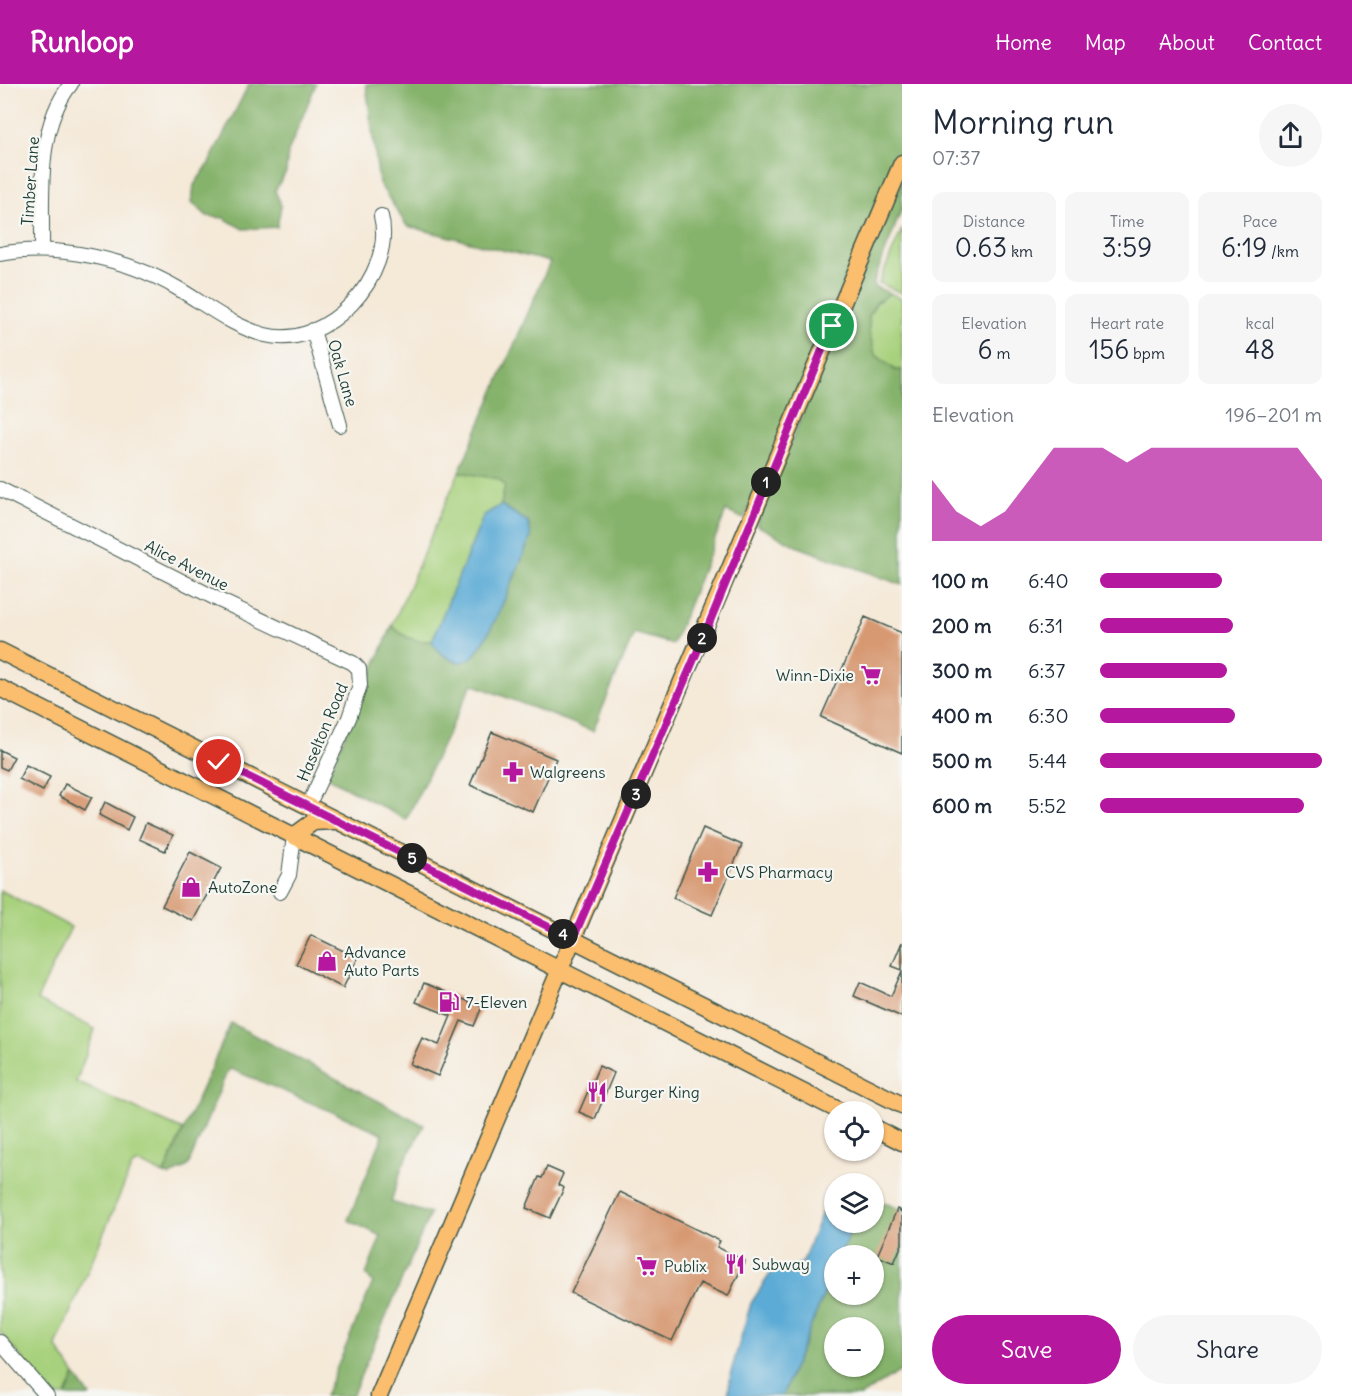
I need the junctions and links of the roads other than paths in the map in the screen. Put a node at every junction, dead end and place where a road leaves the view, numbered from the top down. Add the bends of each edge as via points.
1 (71, 84) edge
2 (902, 163) edge
3 (381, 216) dead end
4 (42, 249) junction
5 (0, 254) edge
6 (313, 330) junction
7 (340, 425) dead end
8 (0, 489) edge
9 (0, 651) edge
10 (359, 669) joint
11 (0, 688) edge
12 (308, 806) junction
13 (338, 821) junction
14 (294, 836) junction
15 (280, 892) dead end
16 (573, 939) junction
17 (560, 970) junction
18 (824, 1103) edge
19 (902, 1105) edge
20 (884, 1133) edge
21 (902, 1141) edge
22 (0, 1342) edge
23 (47, 1396) edge
24 (379, 1396) edge

1 - 4 street, Timber Lane via 59,104 46,142
2 - 16 main road
3 - 6 street via 384,245 369,280 344,309
4 - 5 street
4 - 6 street via 118,264 173,286 224,317 265,335 295,336
6 - 7 street, Oak Lane
8 - 10 street, Alice Avenue via 221,601 338,654
9 - 12 main road
10 - 12 street, Haselton Road via 360,685 348,718
11 - 14 main road
12 - 13 main road
13 - 14 main road via 313,822
13 - 16 main road
14 - 15 street via 292,863
14 - 17 main road
16 - 17 main road
16 - 19 main road
17 - 18 main road
17 - 24 main road
20 - 21 main road
22 - 23 street

